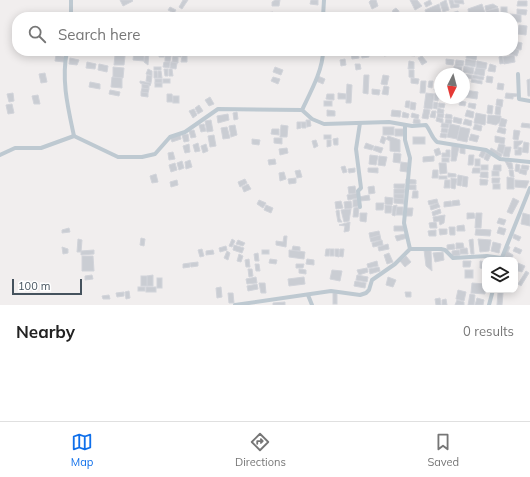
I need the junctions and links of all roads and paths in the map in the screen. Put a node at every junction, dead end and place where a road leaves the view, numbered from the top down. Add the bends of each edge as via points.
1 (71, 0) edge
2 (324, 0) edge
3 (71, 12) edge
4 (323, 12) edge
5 (66, 56) edge
6 (323, 56) edge
7 (518, 74) dead end
8 (530, 101) edge
9 (302, 110) junction
10 (360, 123) junction
11 (405, 125) junction
12 (74, 136) junction
13 (0, 155) edge
14 (530, 162) edge
15 (530, 188) edge
16 (360, 207) dead end
17 (410, 248) junction
18 (492, 257) edge
19 (502, 257) edge
20 (492, 293) edge
21 (308, 295) junction
22 (235, 305) edge
23 (312, 305) edge
24 (489, 305) edge

1 - 3 street
2 - 4 street
5 - 12 street via 66,96
6 - 9 street
7 - 8 street via 519,99
9 - 10 street via 312,119 324,124
9 - 12 street via 218,108 185,132 170,137 155,154 142,157 118,157
10 - 11 street via 389,122
10 - 16 street via 356,149 361,188 358,191
11 - 14 street via 426,125 432,138 437,142 486,150 500,159
11 - 17 street via 405,140 410,158 404,223
12 - 13 street via 41,148 15,148
15 - 19 street
17 - 18 street via 441,248 453,258
17 - 21 street via 395,264 372,280 366,293 360,295 331,291
20 - 24 street
21 - 22 street
21 - 23 street

